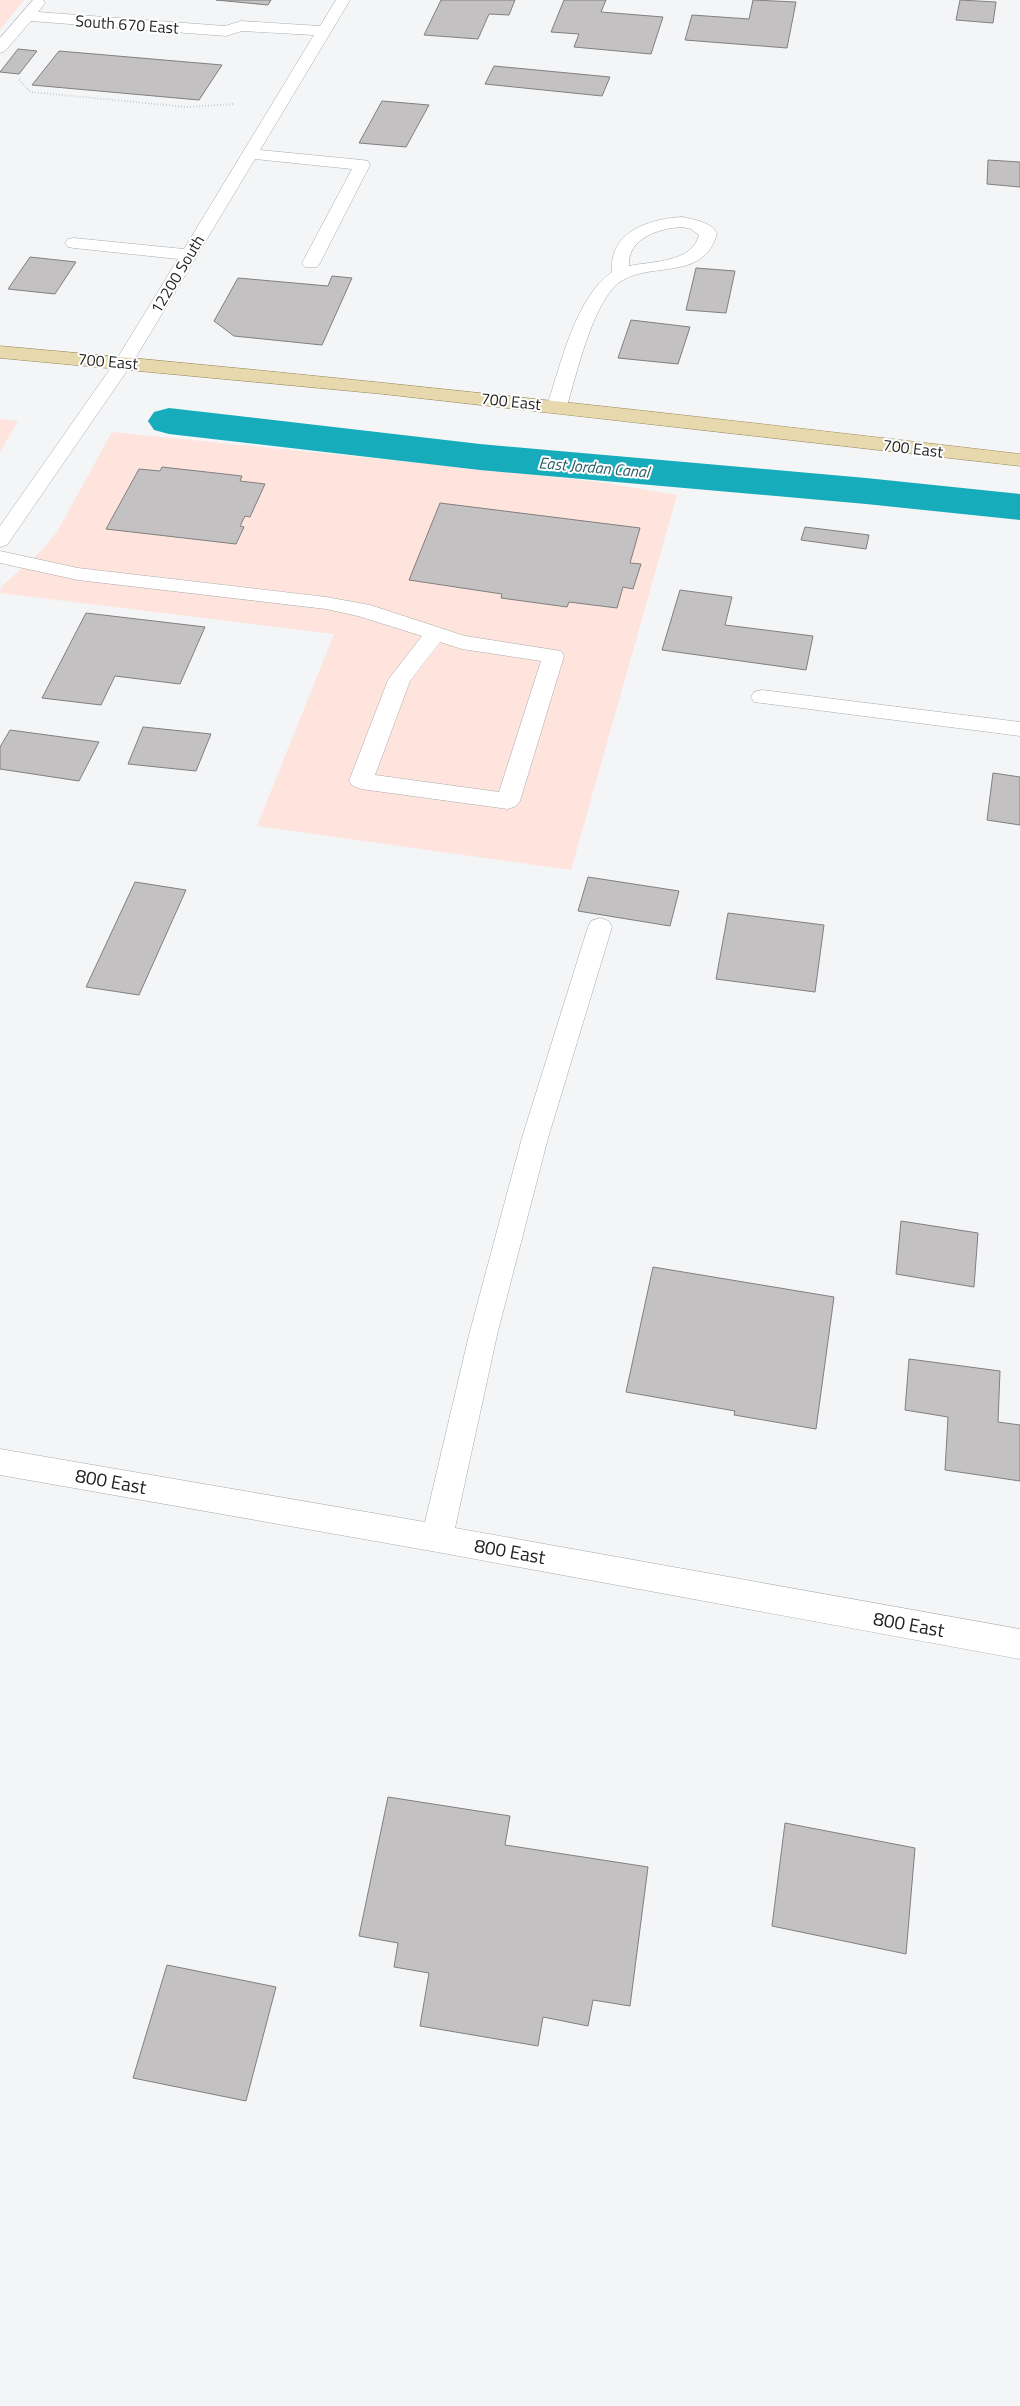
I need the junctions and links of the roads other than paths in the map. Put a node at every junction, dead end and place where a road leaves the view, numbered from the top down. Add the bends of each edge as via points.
1 (41, 0) edge
2 (343, 0) edge
3 (28, 16) junction
4 (226, 31) junction
5 (325, 31) junction
6 (274, 43) dead end
7 (0, 48) edge
8 (250, 154) junction
9 (74, 243) dead end
10 (189, 255) junction
11 (311, 263) dead end
12 (620, 274) junction
13 (0, 352) edge
14 (124, 362) junction
15 (557, 406) junction
16 (1020, 460) edge
17 (0, 541) edge
18 (0, 556) edge
19 (435, 634) junction
20 (762, 697) dead end
21 (1020, 729) edge
22 (600, 927) dead end
23 (0, 1462) edge
24 (437, 1538) junction
25 (1020, 1644) edge

1 - 3 street
2 - 5 street, 12200 South
3 - 4 street, South 670 East
3 - 7 street
4 - 5 street, South 670 East via 242,26
4 - 6 street, South 670 East via 236,39
5 - 8 street, 12200 South via 307,46
8 - 10 street, 12200 South
8 - 11 street via 362,165
9 - 10 street
10 - 14 street, 12200 South
12 - 12 street via 685,260 701,251 708,242 708,234 694,223 683,221 642,232 630,239 618,258
12 - 15 street via 605,286 594,304
13 - 14 main road, 700 East
14 - 15 main road, 700 East
14 - 17 street, 12200 South
15 - 16 main road, 700 East
18 - 19 street via 78,574 326,603 362,610
19 - 19 street via 399,680 361,781 508,801 553,656 489,648
20 - 21 street
22 - 24 street via 535,1138 483,1335
23 - 24 street, 800 East
24 - 25 street, 800 East

